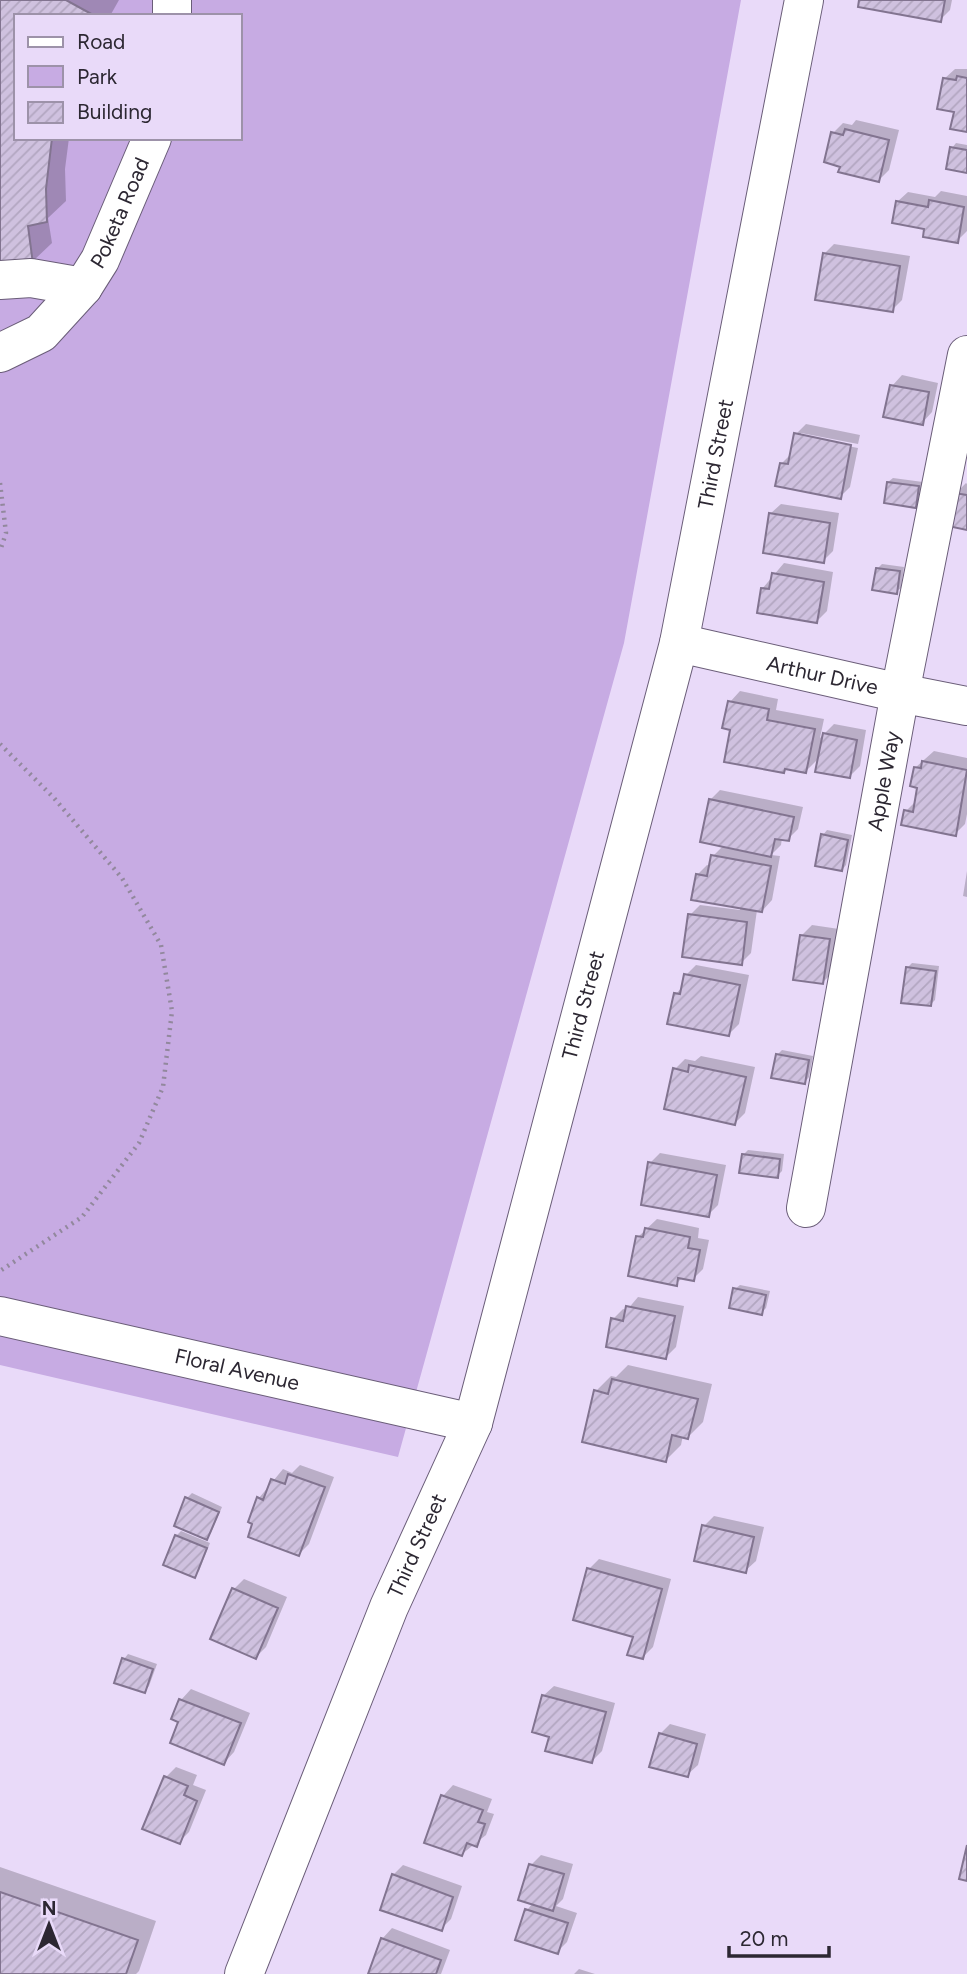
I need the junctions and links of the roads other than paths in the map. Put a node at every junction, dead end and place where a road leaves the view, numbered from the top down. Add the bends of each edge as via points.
1 (804, 0) edge
2 (151, 140) edge
3 (0, 280) edge
4 (83, 286) junction
5 (0, 353) edge
6 (967, 355) edge
7 (679, 643) junction
8 (900, 694) junction
9 (967, 706) edge
10 (806, 1208) dead end
11 (0, 1316) edge
12 (473, 1423) junction
13 (243, 1974) edge

1 - 7 street, Third Street
2 - 4 street, Poketa Road via 100,260
3 - 4 street, Poketa Road via 31,278
4 - 5 street, Poketa Road via 41,333
6 - 8 street, Apple Way
7 - 8 street, Arthur Drive
7 - 12 street, Third Street
8 - 9 street, Arthur Drive
8 - 10 street, Apple Way
11 - 12 street, Floral Avenue
12 - 13 street, Third Street via 389,1607

